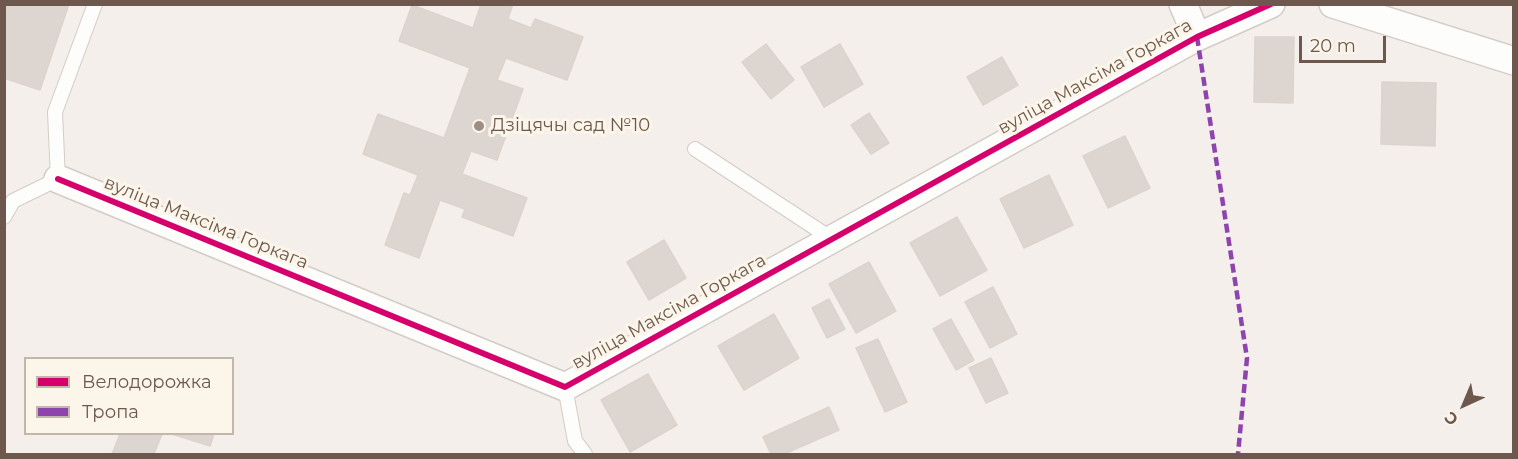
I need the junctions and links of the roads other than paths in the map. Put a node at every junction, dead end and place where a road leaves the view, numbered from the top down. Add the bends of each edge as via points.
1 (94, 4) edge
2 (1183, 4) edge
3 (1271, 4) edge
4 (1333, 4) edge
5 (1197, 37) junction
6 (1514, 61) edge
7 (695, 149) dead end
8 (58, 179) junction
9 (4, 216) edge
10 (832, 239) junction
11 (565, 387) junction
12 (585, 454) edge

1 - 8 lane via 55,112
2 - 5 street
3 - 5 street, вуліца Максіма Горкага
4 - 6 street
5 - 10 street, вуліца Максіма Горкага
7 - 10 lane
8 - 9 lane via 13,201
8 - 11 street, вуліца Максіма Горкага
10 - 11 street, вуліца Максіма Горкага
11 - 12 lane via 575,441

